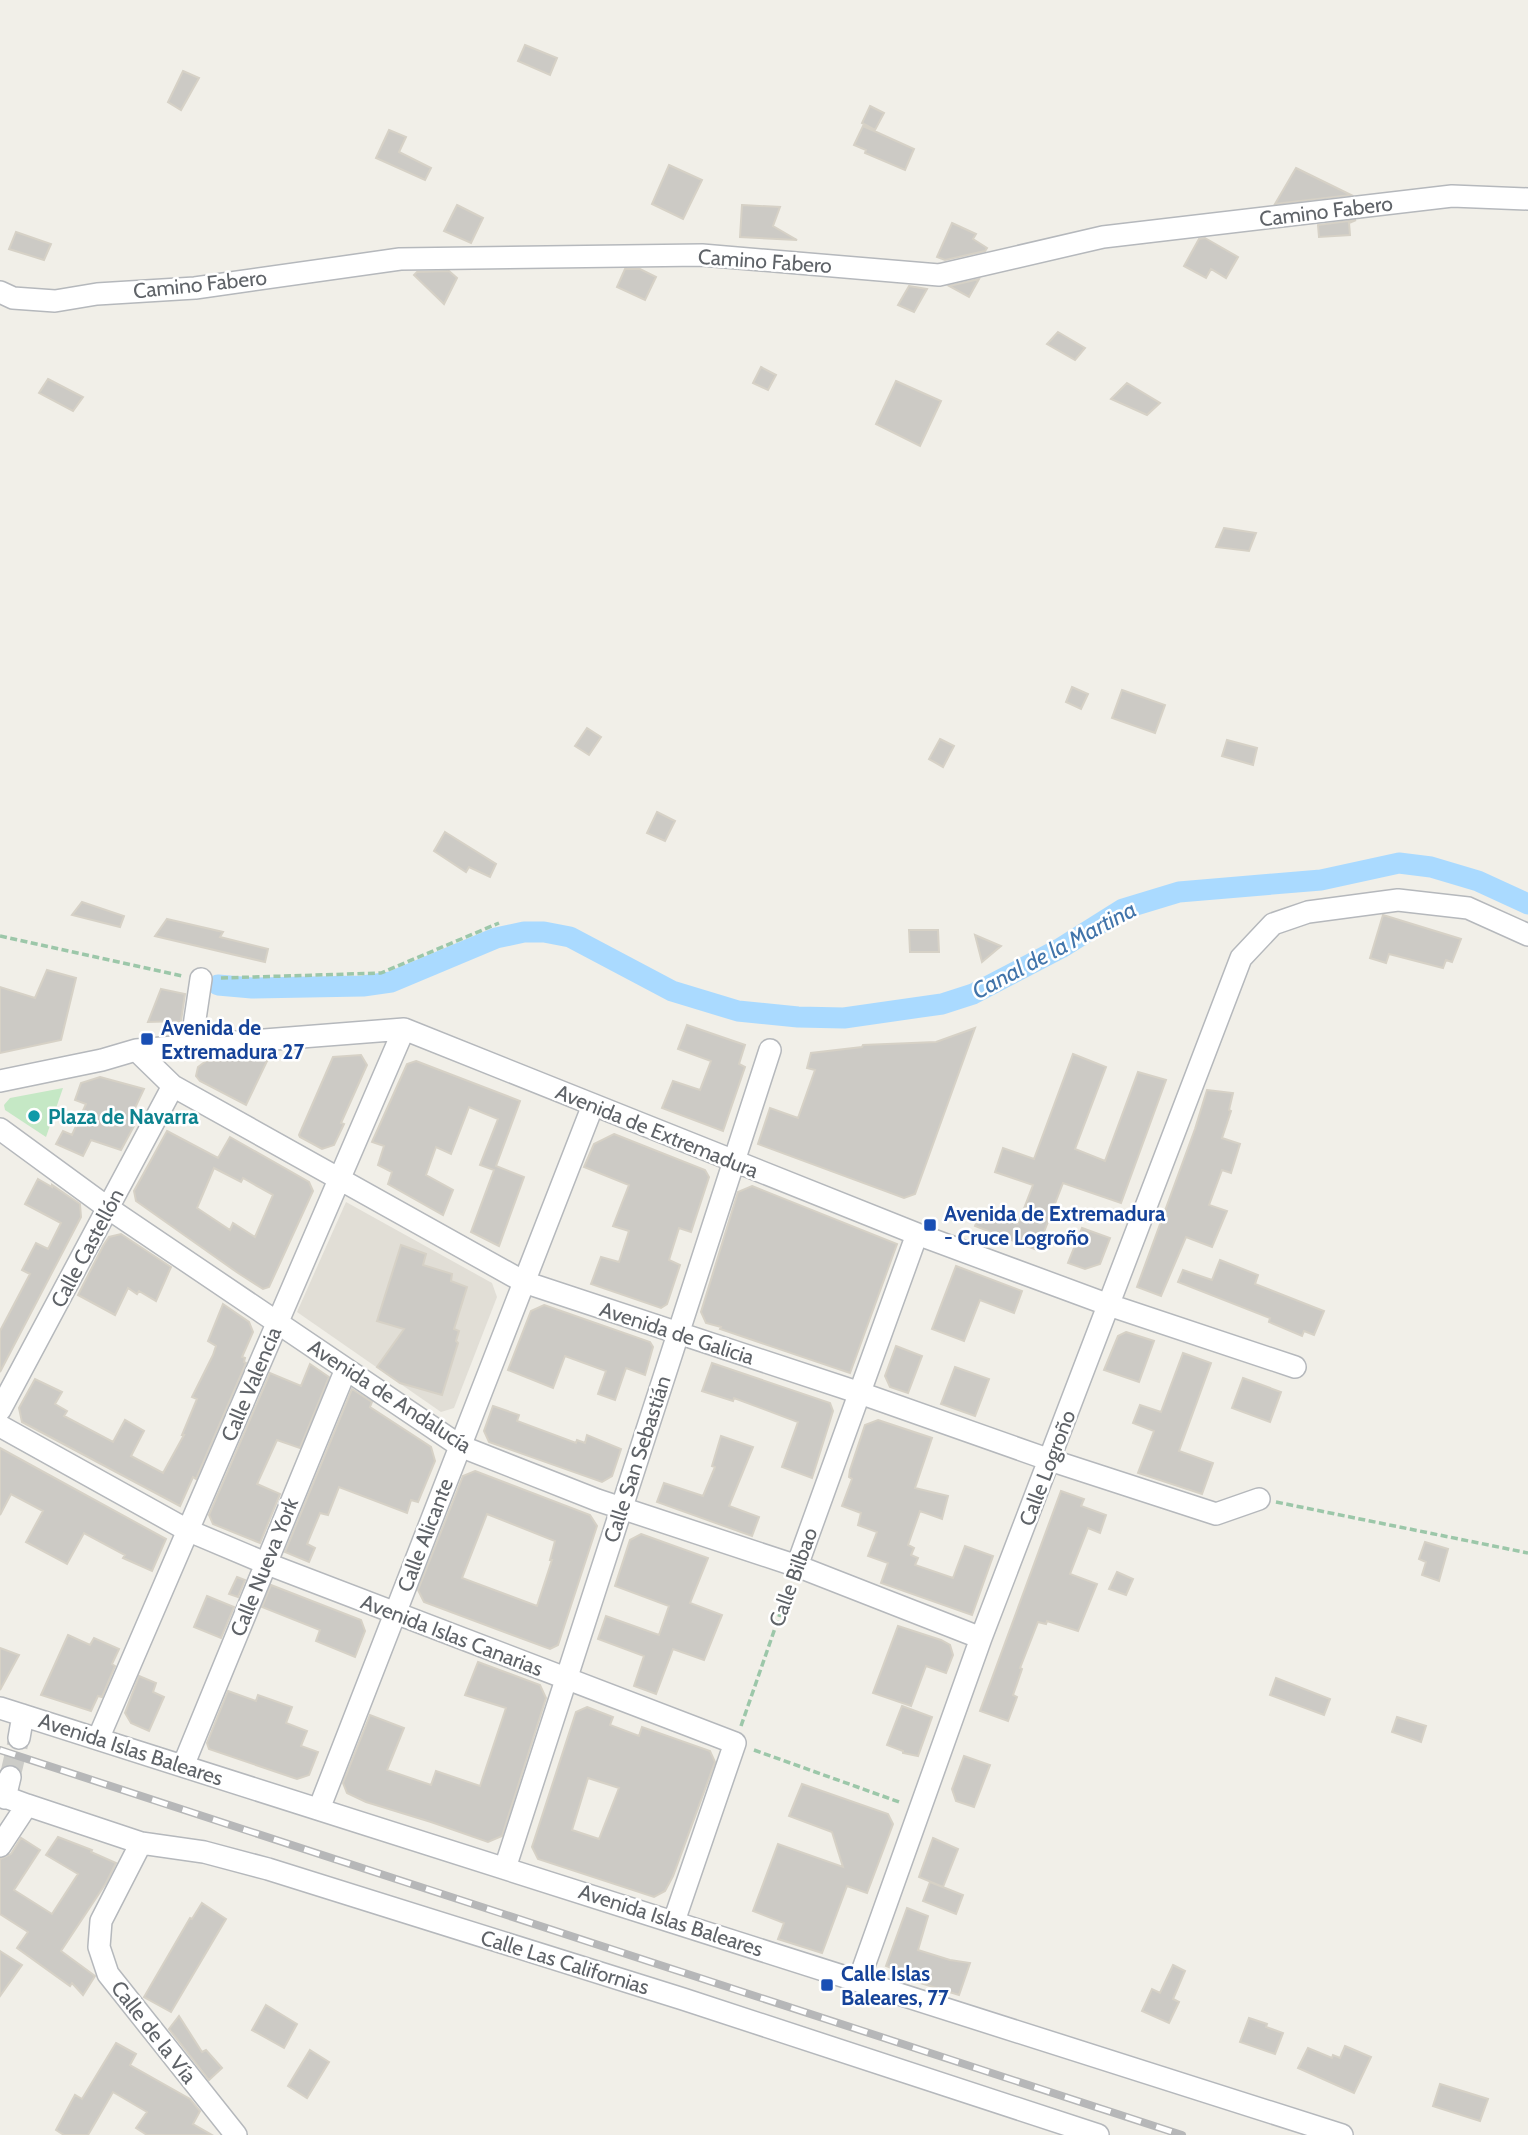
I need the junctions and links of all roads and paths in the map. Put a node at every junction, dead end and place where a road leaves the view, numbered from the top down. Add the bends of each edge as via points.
1 (1528, 199) edge
2 (0, 292) edge
3 (499, 923) dead end
4 (1528, 934) edge
5 (0, 936) edge
6 (201, 979) junction
7 (404, 1029) junction
8 (191, 1046) junction
9 (136, 1050) junction
10 (770, 1050) dead end
11 (0, 1080) edge
12 (173, 1086) junction
13 (593, 1105) junction
14 (0, 1129) edge
15 (733, 1162) junction
16 (340, 1178) junction
17 (108, 1208) junction
18 (917, 1234) junction
19 (524, 1282) junction
20 (1109, 1305) junction
21 (277, 1322) junction
22 (678, 1333) junction
23 (1295, 1367) dead end
24 (346, 1369) junction
25 (859, 1393) junction
26 (0, 1410) edge
27 (0, 1426) edge
28 (460, 1446) junction
29 (1049, 1460) junction
30 (1259, 1499) joint
31 (622, 1507) junction
32 (187, 1530) junction
33 (1528, 1553) edge
34 (265, 1563) junction
35 (797, 1566) junction
36 (395, 1613) junction
37 (981, 1638) junction
38 (567, 1678) junction
39 (0, 1708) edge
40 (23, 1715) junction
41 (19, 1738) tunnel mouth
42 (98, 1739) junction
43 (735, 1743) junction
44 (183, 1766) junction
45 (5, 1790) edge
46 (27, 1805) junction
47 (319, 1809) junction
48 (920, 1810) junction
49 (141, 1843) junction
50 (0, 1846) edge
51 (505, 1868) junction
52 (674, 1921) junction
53 (859, 1980) junction
54 (236, 2135) edge
55 (1098, 2135) edge
56 (1342, 2135) edge

1 - 2 street, Camino Fabero via 1452,196 1103,237 939,275 702,254 400,259 195,288 55,301 13,298
3 - 6 path via 381,973
4 - 20 street, Calle Logroño via 1468,908 1398,900 1308,912 1273,924 1241,958
5 - 6 path
6 - 8 street
7 - 8 street, Avenida de Extremadura
7 - 13 street, Avenida de Extremadura
7 - 16 street, Calle Valencia
8 - 9 street, Avenida de Extremadura
9 - 11 street, Avenida de Extremadura
9 - 12 street, Avenida de Galicia
10 - 15 street, Calle San Sebastián
12 - 16 street, Avenida de Galicia
12 - 17 street, Calle Castellón
13 - 15 street, Avenida de Extremadura
13 - 19 street, Calle Alicante
14 - 17 street, Avenida de Andalucía
15 - 18 street, Avenida de Extremadura
15 - 22 street, Calle San Sebastián
16 - 19 street, Avenida de Galicia
16 - 21 street, Calle Valencia
17 - 21 street, Avenida de Andalucía
17 - 26 street, Calle Castellón
18 - 20 street, Avenida de Extremadura
18 - 25 street, Calle Bilbao
19 - 22 street, Avenida de Galicia
19 - 28 street, Calle Alicante
20 - 23 street, Avenida de Extremadura
20 - 29 street, Calle Logroño
21 - 24 street, Avenida de Andalucía
21 - 32 street, Calle Valencia
22 - 25 street, Avenida de Galicia
22 - 31 street, Calle San Sebastián
24 - 28 street, Avenida de Andalucía
24 - 34 street, Calle Nueva York
25 - 29 street, Avenida de Galicia
25 - 35 street, Calle Bilbao
27 - 32 street, Avenida Islas Canarias
28 - 31 street, Avenida de Andalucía
28 - 36 street, Calle Alicante
29 - 30 street, Avenida de Galicia via 1216,1514
29 - 37 street, Calle Logroño
30 - 33 path
31 - 35 street, Avenida de Andalucía
31 - 38 street, Calle San Sebastián
32 - 34 street, Avenida Islas Canarias
32 - 42 street, Calle Valencia
34 - 36 street, Avenida Islas Canarias
34 - 44 street, Calle Nueva York
35 - 37 street, Avenida de Andalucía
35 - 43 path, Calle Bilbao
36 - 38 street, Avenida Islas Canarias
36 - 47 street, Calle Alicante
37 - 48 street, Calle Logroño
38 - 43 street, Avenida Islas Canarias
38 - 51 street, Calle San Sebastián
39 - 40 street, Avenida Islas Baleares
40 - 41 street
40 - 42 street, Avenida Islas Baleares
42 - 44 street, Avenida Islas Baleares
43 - 48 path
43 - 52 street
44 - 47 street, Avenida Islas Baleares
45 - 46 street, Calle Las Californias
46 - 49 street, Calle Las Californias
46 - 50 street
47 - 51 street, Avenida Islas Baleares
48 - 53 street, Calle Logroño
49 - 54 street, Calle de la Vía via 101,1921 99,1947 108,1974
49 - 55 street, Calle Las Californias via 204,1852 268,1869
51 - 52 street, Avenida Islas Baleares
52 - 53 street, Avenida Islas Baleares
53 - 56 street, Avenida Islas Baleares

